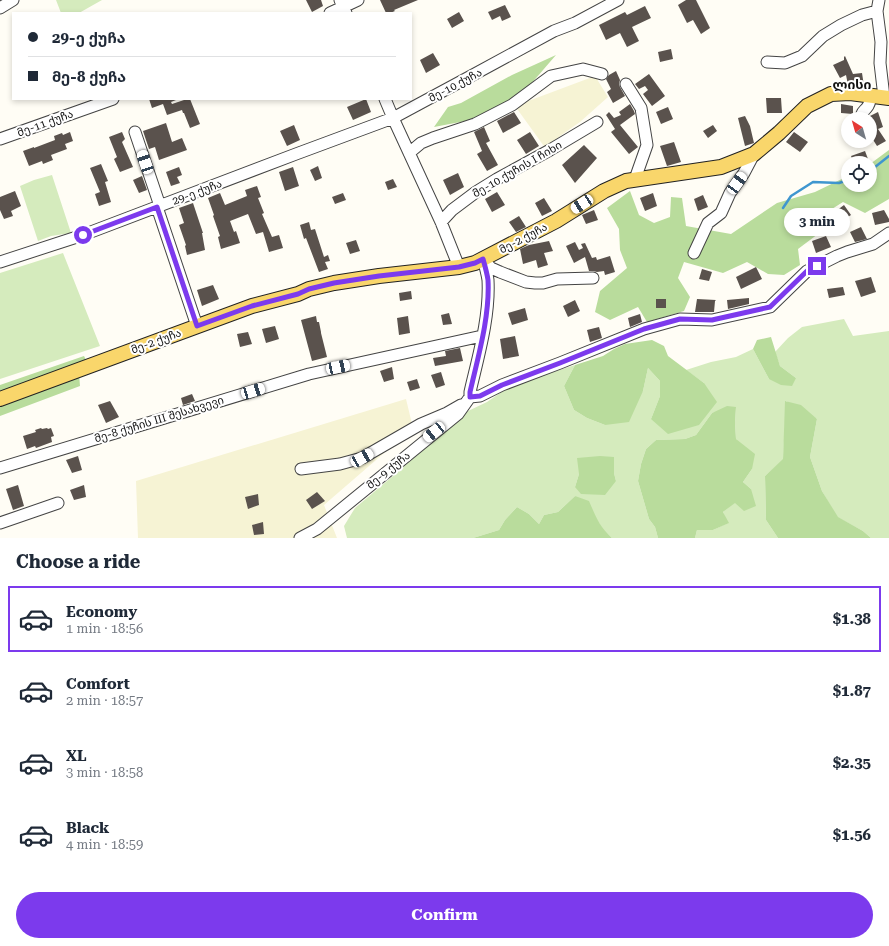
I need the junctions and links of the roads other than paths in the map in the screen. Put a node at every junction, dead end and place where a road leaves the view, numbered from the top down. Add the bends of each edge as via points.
1 (13, 0) edge
2 (358, 0) edge
3 (618, 0) edge
4 (879, 0) edge
5 (343, 7) edge
6 (0, 8) edge
7 (877, 11) junction
8 (332, 12) edge
9 (767, 62) dead end
10 (602, 74) dead end
11 (626, 84) dead end
12 (881, 97) edge
13 (110, 100) edge
14 (385, 100) edge
15 (863, 112) edge
16 (393, 118) junction
17 (597, 122) dead end
18 (135, 132) dead end
19 (0, 139) edge
20 (409, 153) junction
21 (754, 154) junction
22 (635, 180) junction
23 (158, 206) junction
24 (441, 222) junction
25 (889, 233) edge
26 (694, 253) dead end
27 (483, 259) junction
28 (0, 262) edge
29 (459, 267) junction
30 (592, 278) dead end
31 (197, 326) junction
32 (482, 336) junction
33 (0, 399) edge
34 (469, 399) junction
35 (0, 468) edge
36 (301, 469) dead end
37 (58, 503) dead end
38 (0, 523) edge
39 (300, 538) edge

1 - 6 street
2 - 5 street
3 - 16 street, მე-10 ქუჩა via 554,31
4 - 7 street
5 - 8 street
7 - 9 street via 841,25 823,36 802,56 785,63
7 - 12 street via 881,42
10 - 20 street via 583,69 551,76 512,105 475,124 421,143
11 - 22 street via 641,108 647,145
12 - 15 street
12 - 21 main road, მე-2 ქუჩა via 850,93 830,94 808,106
13 - 19 street, მე-11 ქუჩა
14 - 16 street
16 - 20 street
16 - 23 street, 29-ე ქუჩა
17 - 24 street, მე-10 ქუჩის I ჩიხი via 476,192
18 - 23 street
20 - 24 street
21 - 22 main road, მე-2 ქუჩა via 721,166
21 - 26 street via 730,193 721,214 708,223
22 - 27 main road, მე-2 ქუჩა via 626,181 604,191 556,221
23 - 28 street, 29-ე ქუჩა via 83,235
23 - 31 street
24 - 29 street
25 - 34 street via 873,244 837,256 807,271 770,307 712,320 680,319 644,329
27 - 29 main road, მე-2 ქუჩა
27 - 30 street via 491,268 526,282 543,283 557,279
27 - 32 street via 488,279 488,294
29 - 31 main road, მე-2 ქუჩა via 334,283 252,306
31 - 33 main road, მე-2 ქუჩა
32 - 34 street
32 - 35 street, მე-8 ქუჩის III შესახვევი via 309,374
34 - 36 street via 362,458 340,464
34 - 39 street, მე-9 ქუჩა via 458,414 316,529
37 - 38 street

